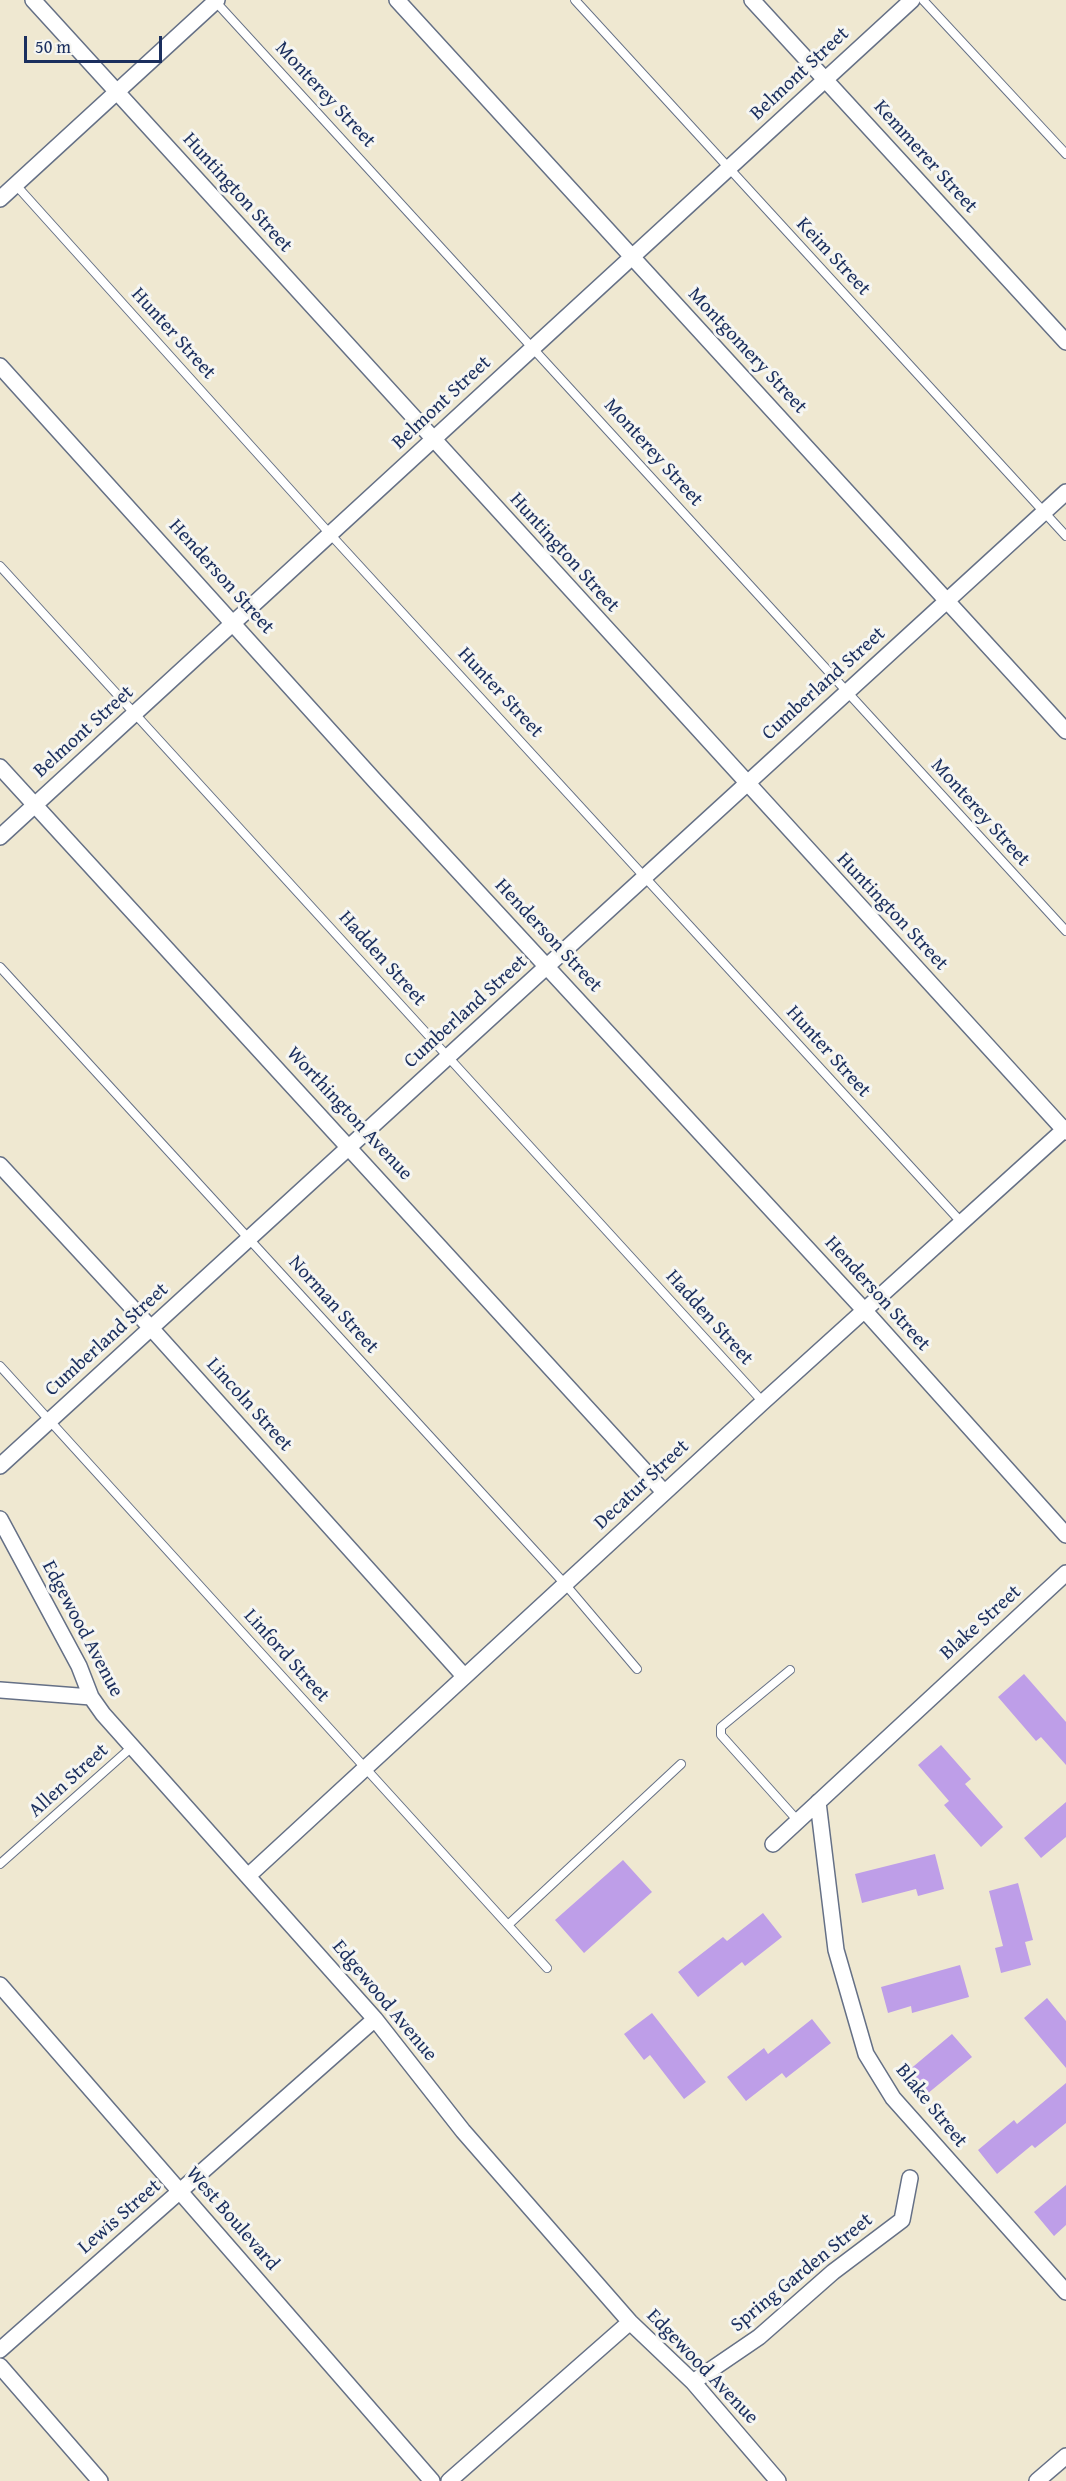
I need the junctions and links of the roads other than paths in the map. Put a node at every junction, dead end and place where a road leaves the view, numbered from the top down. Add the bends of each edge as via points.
1 (33, 0) edge
2 (215, 0) edge
3 (397, 0) edge
4 (575, 0) edge
5 (752, 0) edge
6 (912, 0) edge
7 (923, 0) edge
8 (826, 79) junction
9 (117, 92) junction
10 (1066, 154) edge
11 (729, 168) junction
12 (15, 184) junction
13 (0, 199) edge
14 (631, 258) junction
15 (1066, 342) edge
16 (534, 347) junction
17 (0, 366) edge
18 (433, 439) junction
19 (1066, 492) edge
20 (1044, 512) junction
21 (330, 534) junction
22 (1066, 536) edge
23 (0, 566) edge
24 (948, 600) junction
25 (234, 622) junction
26 (847, 692) junction
27 (134, 714) junction
28 (1066, 731) edge
29 (0, 767) edge
30 (746, 784) junction
31 (35, 805) junction
32 (0, 837) edge
33 (645, 876) junction
34 (1066, 931) edge
35 (547, 966) junction
36 (0, 967) edge
37 (448, 1056) junction
38 (1065, 1130) edge
39 (350, 1146) junction
40 (0, 1165) edge
41 (962, 1223) junction
42 (250, 1238) junction
43 (865, 1311) junction
44 (151, 1328) junction
45 (0, 1366) edge
46 (763, 1402) junction
47 (50, 1420) junction
48 (0, 1466) edge
49 (664, 1492) junction
50 (0, 1519) edge
51 (1066, 1535) edge
52 (1066, 1573) edge
53 (566, 1584) junction
54 (637, 1669) dead end
55 (790, 1670) dead end
56 (464, 1676) junction
57 (0, 1690) edge
58 (91, 1697) junction
59 (133, 1746) junction
60 (681, 1764) dead end
61 (365, 1767) junction
62 (818, 1802) junction
63 (798, 1821) junction
64 (773, 1844) dead end
65 (0, 1864) edge
66 (249, 1876) junction
67 (508, 1925) junction
68 (547, 1968) dead end
69 (0, 1985) edge
70 (375, 2019) junction
71 (910, 2178) dead end
72 (180, 2192) junction
73 (1066, 2292) edge
74 (630, 2322) junction
75 (0, 2350) edge
76 (0, 2366) edge
77 (693, 2382) junction
78 (1066, 2456) edge
79 (100, 2481) edge
80 (432, 2481) edge
81 (449, 2481) edge
82 (778, 2481) edge
83 (1037, 2481) edge

1 - 9 street, Huntington Street
2 - 9 street
2 - 16 lane, Monterey Street
3 - 14 street, Montgomery Street
4 - 11 lane, Keim Street
5 - 8 street, Kemmerer Street
6 - 8 street, Belmont Street
7 - 10 lane
8 - 11 street, Belmont Street
8 - 15 street, Kemmerer Street
9 - 12 street
9 - 18 street, Huntington Street
11 - 14 street, Belmont Street
11 - 20 lane, Keim Street
12 - 13 street
12 - 21 lane, Hunter Street
14 - 16 street, Belmont Street
14 - 24 street, Montgomery Street
16 - 18 street, Belmont Street
16 - 26 lane, Monterey Street
17 - 25 street, Henderson Street
18 - 21 street, Belmont Street
18 - 30 street, Huntington Street
19 - 20 street, Cumberland Street
20 - 22 lane, Keim Street
20 - 24 street, Cumberland Street
21 - 25 street, Belmont Street
21 - 33 lane, Hunter Street
23 - 27 lane, Hadden Street
24 - 26 street, Cumberland Street
24 - 28 street, Montgomery Street
25 - 27 street, Belmont Street
25 - 35 street, Henderson Street
26 - 30 street, Cumberland Street
26 - 34 lane, Monterey Street
27 - 31 street, Belmont Street
27 - 37 lane, Hadden Street
29 - 31 street, Worthington Avenue
30 - 33 street, Cumberland Street
30 - 38 street, Huntington Street
31 - 32 street, Belmont Street
31 - 39 street, Worthington Avenue
33 - 35 street, Cumberland Street
33 - 41 lane, Hunter Street
35 - 37 street, Cumberland Street
35 - 43 street, Henderson Street
36 - 42 lane, Norman Street
37 - 39 street, Cumberland Street
37 - 46 lane, Hadden Street
38 - 41 street, Decatur Street
39 - 42 street, Cumberland Street
39 - 49 street, Worthington Avenue
40 - 44 street, Lincoln Street
41 - 43 street, Decatur Street
42 - 44 street, Cumberland Street
42 - 53 lane, Norman Street
43 - 46 street, Decatur Street
43 - 51 street, Henderson Street
44 - 47 street, Cumberland Street
44 - 56 street, Lincoln Street
45 - 47 lane, Linford Street
46 - 49 street, Decatur Street
47 - 48 street, Cumberland Street
47 - 61 lane, Linford Street
49 - 53 street, Decatur Street
50 - 58 street, Edgewood Avenue via 79,1666
52 - 62 street, Blake Street
53 - 54 lane, Norman Street
53 - 56 street, Decatur Street
55 - 63 lane via 721,1727 721,1735
56 - 61 street, Decatur Street
57 - 58 street
58 - 59 street, Edgewood Avenue
59 - 65 lane, Allen Street
59 - 66 street, Edgewood Avenue
60 - 67 lane
61 - 66 street, Decatur Street
61 - 67 lane, Linford Street
62 - 63 street, Blake Street
62 - 73 street, Blake Street via 836,1950 866,2054 893,2098
63 - 64 street, Blake Street
66 - 70 street, Edgewood Avenue
67 - 68 lane, Linford Street
69 - 72 street, West Boulevard
70 - 72 street, Lewis Street
70 - 74 street, Edgewood Avenue via 463,2131
71 - 77 street, Spring Garden Street via 902,2220 833,2272 759,2337
72 - 75 street, Lewis Street
72 - 80 street, West Boulevard
74 - 77 street, Edgewood Avenue
74 - 81 street
76 - 79 street
77 - 82 street, Edgewood Avenue
78 - 83 street

